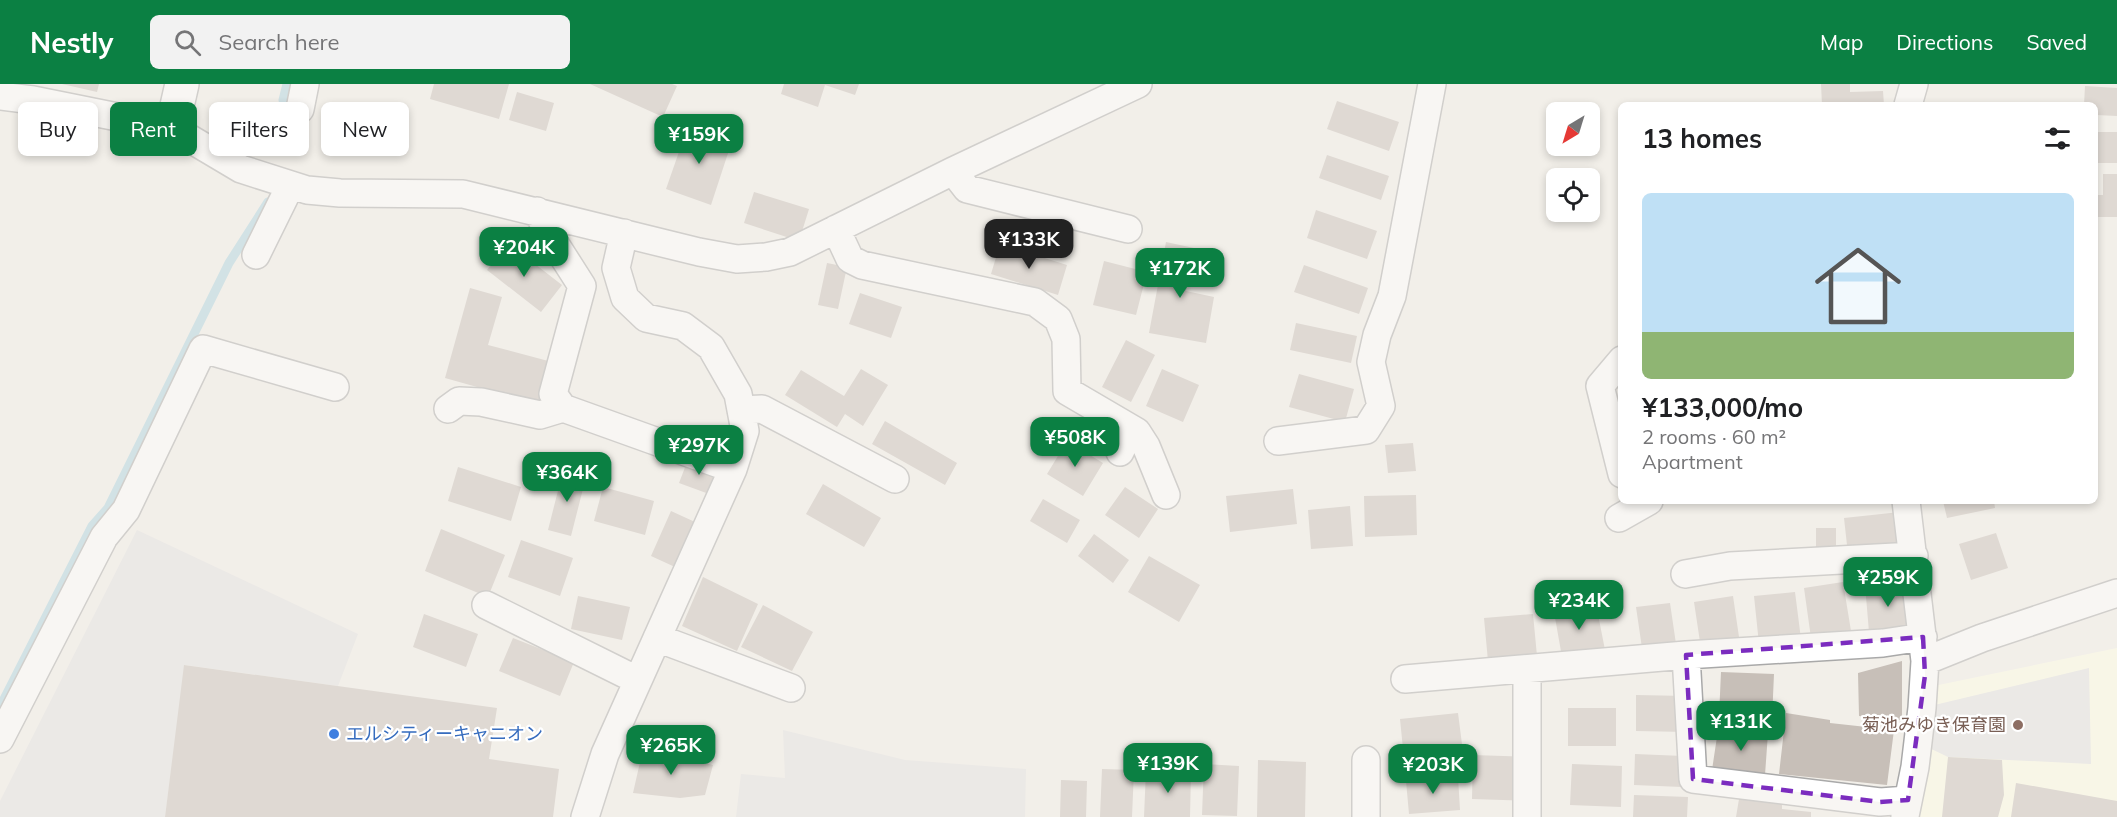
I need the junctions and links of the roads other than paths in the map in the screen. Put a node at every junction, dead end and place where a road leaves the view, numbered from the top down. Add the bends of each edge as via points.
1 (182, 84) edge
2 (1138, 84) edge
3 (1432, 84) edge
4 (1914, 84) edge
5 (0, 96) edge
6 (178, 102) edge
7 (1909, 102) edge
8 (110, 116) edge
9 (197, 143) edge
10 (953, 171) junction
11 (290, 186) junction
12 (537, 212) junction
13 (836, 229) junction
14 (1128, 229) dead end
15 (624, 233) junction
16 (256, 255) dead end
17 (1618, 365) edge
18 (335, 387) dead end
19 (563, 408) junction
20 (448, 409) dead end
21 (741, 410) junction
22 (1278, 441) dead end
23 (1618, 458) edge
24 (733, 468) junction
25 (895, 479) dead end
26 (1166, 495) dead end
27 (1644, 504) edge
28 (1906, 504) edge
29 (1619, 518) dead end
30 (1914, 556) junction
31 (1685, 574) dead end
32 (2117, 593) edge
33 (486, 605) dead end
34 (657, 638) junction
35 (1924, 649) junction
36 (1686, 656) junction
37 (1527, 669) junction
38 (1405, 678) dead end
39 (637, 680) junction
40 (791, 688) dead end
41 (0, 739) edge
42 (1366, 760) dead end
43 (1907, 808) edge
44 (585, 817) edge
45 (1366, 817) edge
46 (1527, 817) edge

1 - 6 street
2 - 10 street
3 - 22 street via 1392,296 1371,362 1380,406 1366,430
4 - 7 street
5 - 8 street
9 - 11 street via 241,169
10 - 13 street
10 - 14 street via 967,189
11 - 12 street via 340,194 463,194
11 - 16 street
12 - 15 street
12 - 19 street via 582,286 553,394
13 - 15 street via 790,252 737,259
13 - 26 street via 850,259 862,265 1035,302 1058,319 1066,339 1067,391 1126,440 1137,432
15 - 21 street via 616,268 625,298 646,318 683,326 711,347 738,394
17 - 23 street via 1600,386
18 - 41 street via 203,349 126,510 104,537
19 - 20 street via 540,415 459,401
19 - 24 street
21 - 24 street via 745,430
21 - 25 street via 762,409
24 - 34 street
27 - 29 street
28 - 30 street
30 - 31 street via 1730,566
30 - 35 street
32 - 35 street via 1982,638
33 - 39 street
34 - 39 street
34 - 40 street
35 - 36 street via 1882,643
35 - 43 street via 1922,708
36 - 37 street
36 - 43 street via 1693,779
37 - 38 street
37 - 46 street
39 - 44 street via 605,754
42 - 45 street

